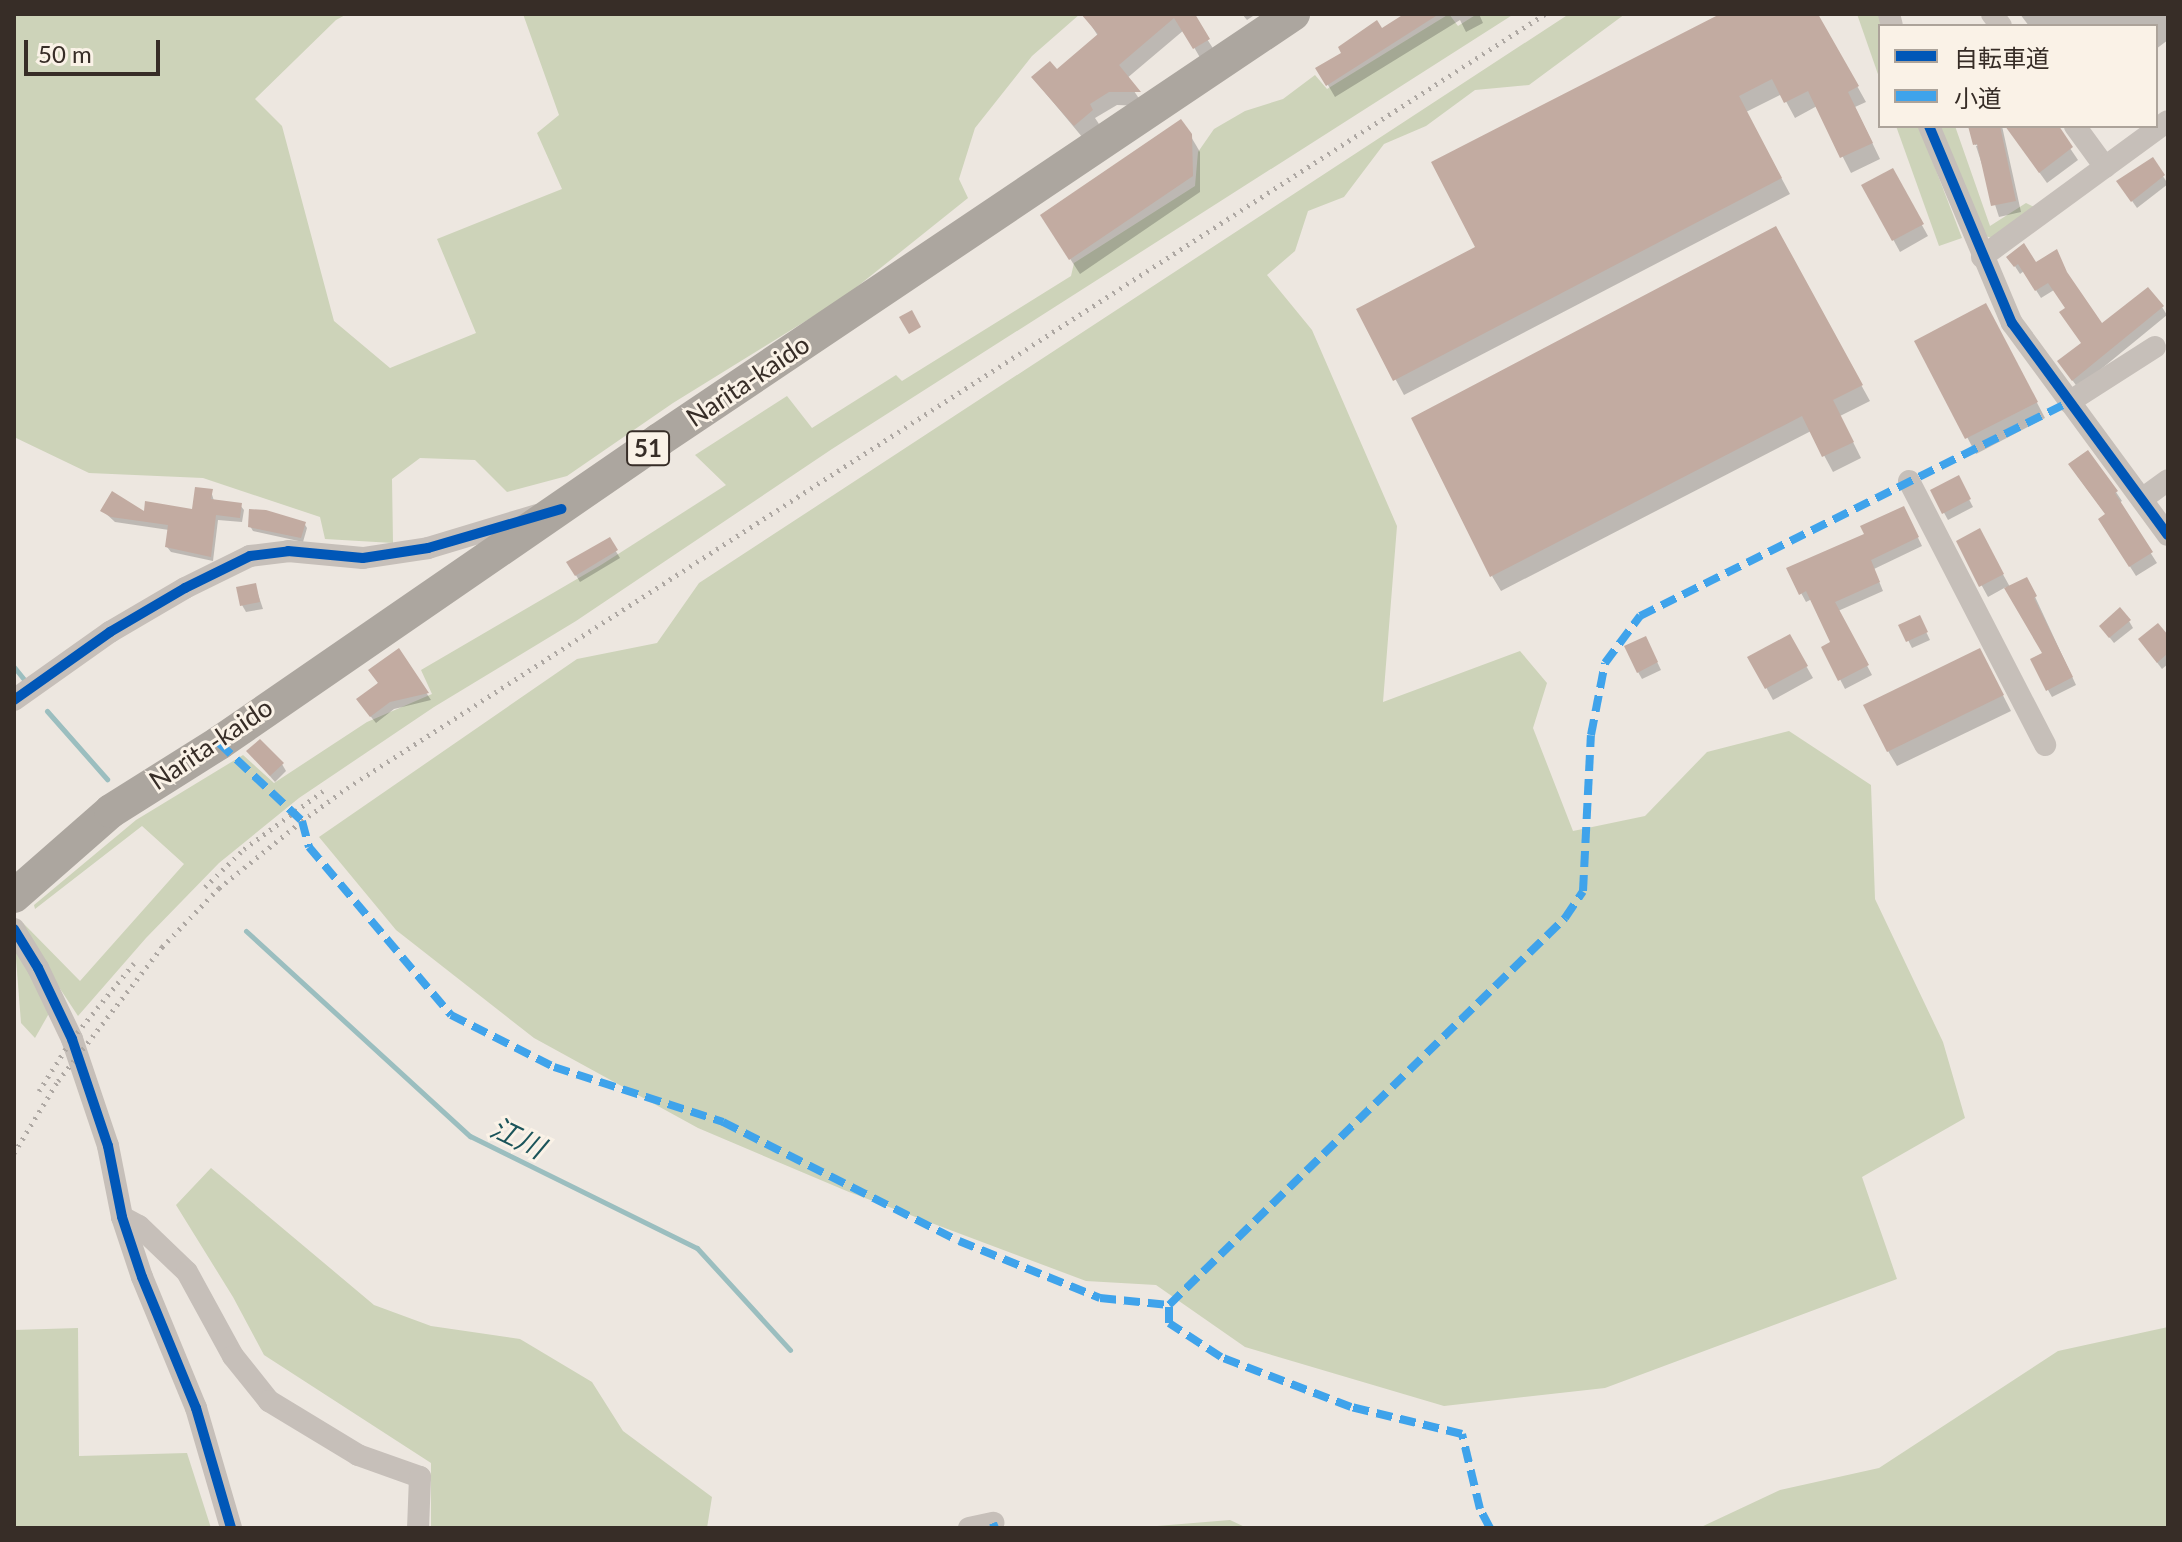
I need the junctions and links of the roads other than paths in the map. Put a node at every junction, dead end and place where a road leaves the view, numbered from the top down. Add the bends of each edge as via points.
1 (1293, 14) edge
2 (2168, 121) edge
3 (1930, 128) edge
4 (2076, 128) edge
5 (2105, 167) junction
6 (1982, 257) junction
7 (2155, 347) dead end
8 (2069, 402) junction
9 (2168, 480) edge
10 (1909, 481) dead end
11 (2142, 499) junction
12 (561, 509) junction
13 (2168, 535) edge
14 (14, 700) edge
15 (2045, 745) dead end
16 (14, 896) edge
17 (14, 929) edge
18 (122, 1217) junction
19 (993, 1523) dead end
20 (231, 1528) edge
21 (418, 1528) edge
22 (969, 1528) edge

1 - 12 highway, Narita-kaido / 51
2 - 5 street
3 - 6 street
4 - 5 street
5 - 6 street
6 - 8 street via 2012,323
7 - 8 street
8 - 11 street
9 - 11 street
10 - 15 street
11 - 13 street
12 - 14 street via 428,548 363,558 288,551 250,556 110,632
12 - 16 highway, Narita-kaido / 51 via 111,811
17 - 18 street via 72,1039 108,1146
18 - 20 street via 196,1408
18 - 21 street via 139,1226 187,1272 233,1356 269,1401 358,1455 420,1477
19 - 22 street

